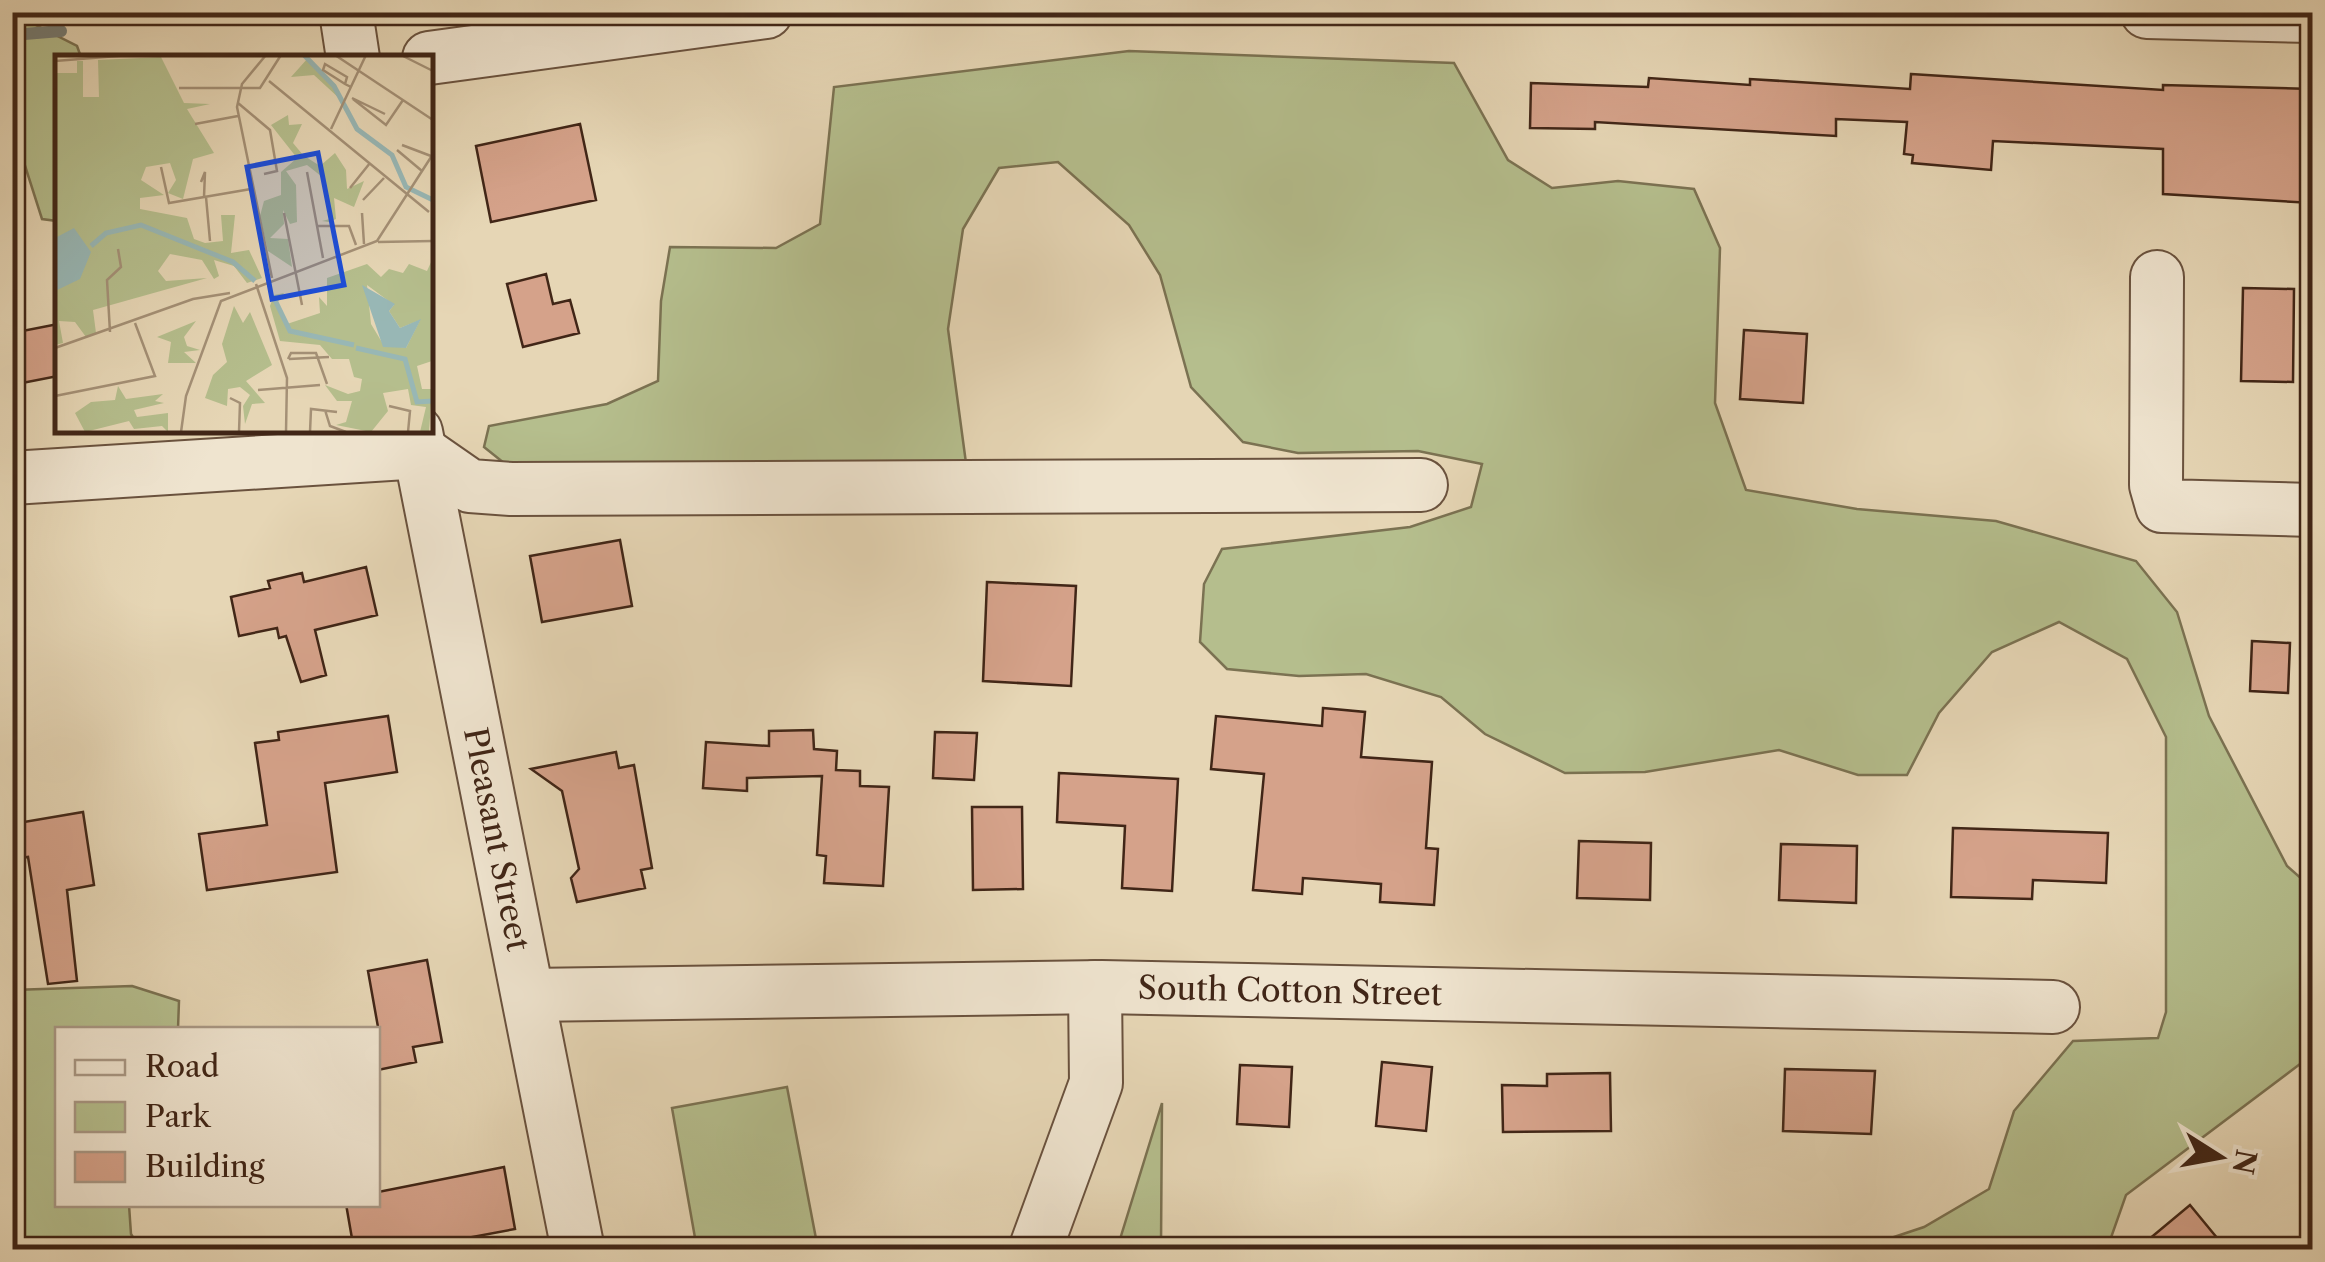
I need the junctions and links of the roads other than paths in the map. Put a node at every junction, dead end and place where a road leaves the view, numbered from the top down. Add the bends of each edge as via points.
1 (346, 12) edge
2 (766, 12) edge
3 (2148, 12) edge
4 (2312, 16) edge
5 (353, 55) edge
6 (432, 58) edge
7 (2157, 278) dead end
8 (418, 441) edge
9 (12, 478) edge
10 (1421, 486) dead end
11 (2312, 510) edge
12 (1095, 988) junction
13 (528, 995) junction
14 (2054, 1007) dead end
15 (578, 1250) edge
16 (1035, 1250) edge

1 - 5 street
2 - 6 street
3 - 4 street
7 - 11 street via 2156,485 2162,506
8 - 9 street
8 - 10 street via 470,486 511,488
8 - 13 street, Pleasant Street
12 - 13 street, South Cotton Street
12 - 14 street, South Cotton Street
12 - 16 street via 1096,1083
13 - 15 street, Pleasant Street

